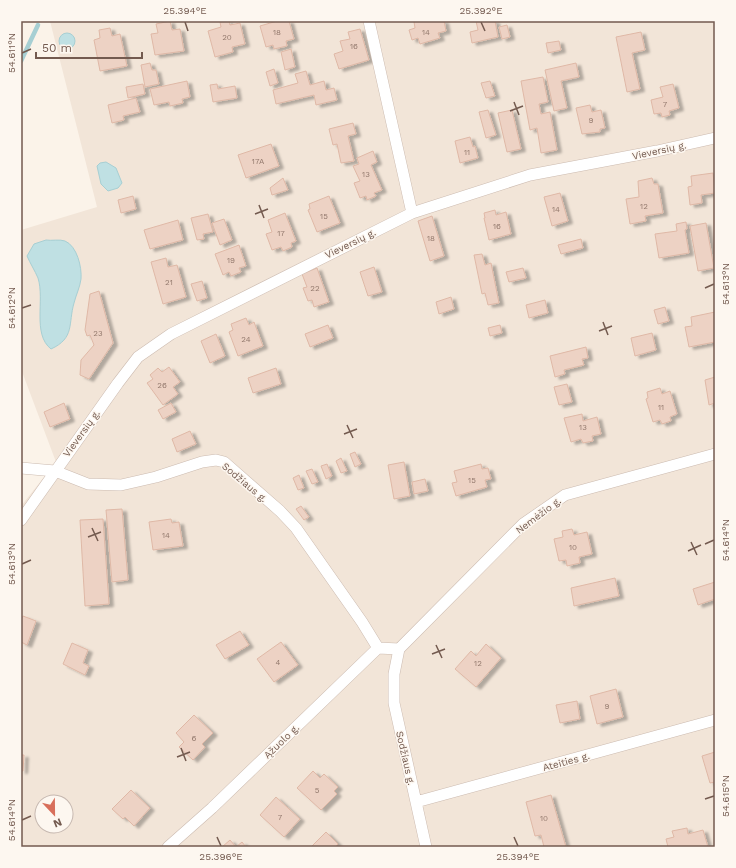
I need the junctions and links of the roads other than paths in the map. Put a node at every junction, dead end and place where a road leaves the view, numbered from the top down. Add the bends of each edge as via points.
1 (369, 21) edge
2 (715, 138) edge
3 (412, 213) junction
4 (715, 454) edge
5 (21, 468) edge
6 (55, 471) junction
7 (21, 520) edge
8 (378, 648) junction
9 (399, 649) junction
10 (715, 720) edge
11 (416, 802) junction
12 (168, 847) edge
13 (426, 847) edge

1 - 3 street
2 - 3 street, Vieversių g. via 530,175
3 - 6 street, Vieversių g. via 171,334 138,357
4 - 9 street, Nemėžio g. via 565,495 523,524
5 - 6 street, Sodžiaus g.
6 - 7 street
6 - 8 street, Sodžiaus g. via 88,484 121,485 202,462 224,462 296,528
8 - 9 street
8 - 12 street, Ąžuolo g.
9 - 11 street, Sodžiaus g. via 394,674 394,703
10 - 11 street, Ateities g.
11 - 13 street, Sodžiaus g.

